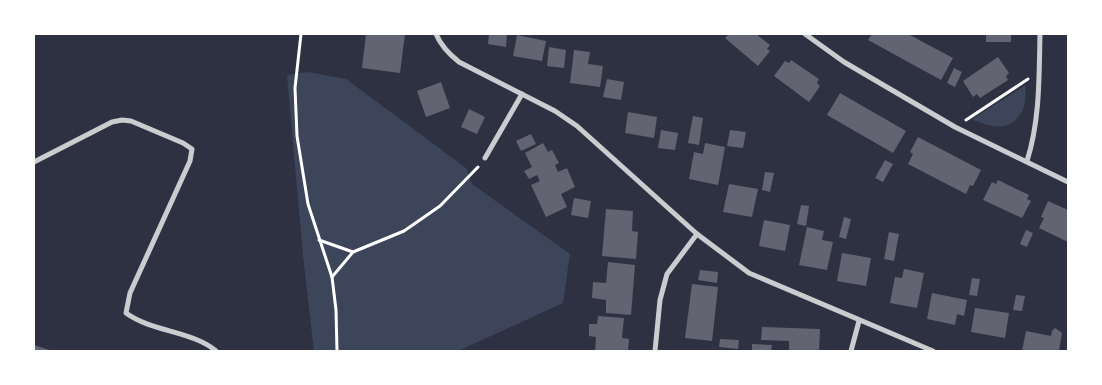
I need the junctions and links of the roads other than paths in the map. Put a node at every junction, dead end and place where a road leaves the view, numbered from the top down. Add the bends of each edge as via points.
1 (436, 34) edge
2 (805, 34) edge
3 (1040, 34) edge
4 (522, 94) junction
5 (486, 158) road end
6 (1027, 161) junction
7 (34, 162) edge
8 (1068, 182) edge
9 (697, 234) junction
10 (859, 321) junction
11 (216, 351) edge
12 (655, 351) edge
13 (852, 351) edge
14 (933, 351) edge

1 - 4 street via 446,52 459,62
2 - 6 street via 844,62 955,127
3 - 6 street via 1036,126
4 - 5 street
4 - 9 street via 577,126
6 - 8 street
7 - 11 street via 112,122 122,120 183,142 192,149 190,161 130,293 126,313 137,321 206,344
9 - 10 street via 749,273
9 - 12 street via 666,274
10 - 13 street
10 - 14 street

